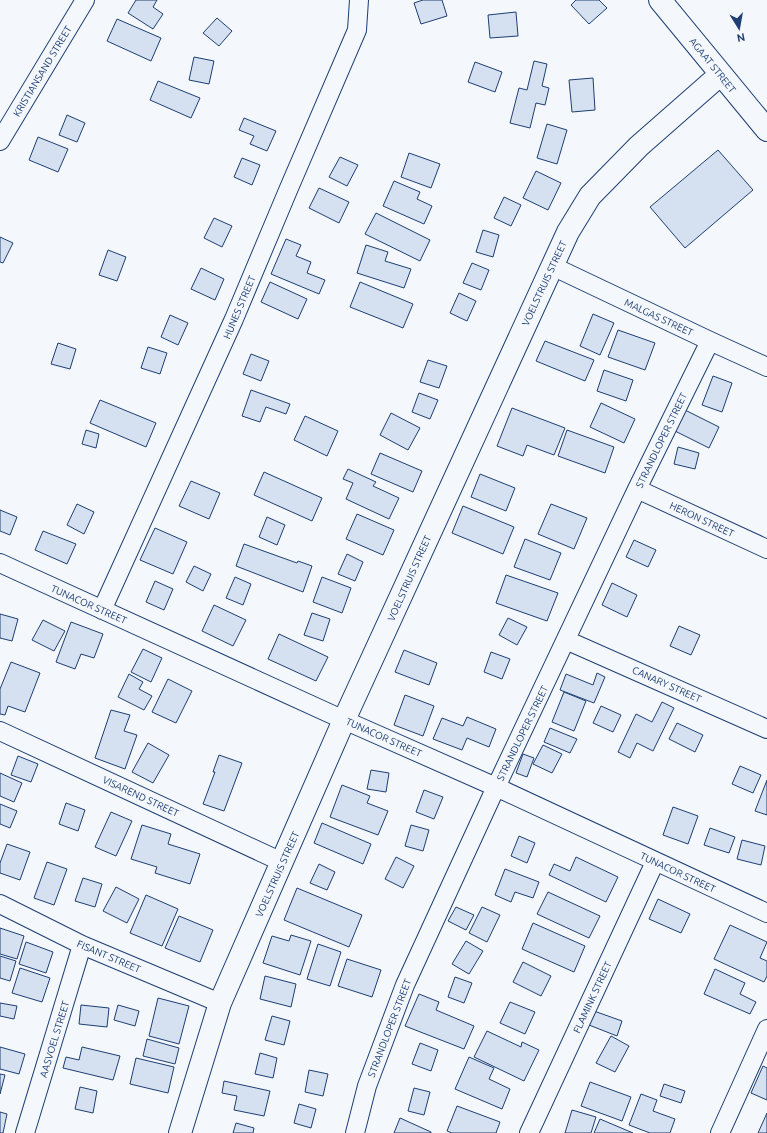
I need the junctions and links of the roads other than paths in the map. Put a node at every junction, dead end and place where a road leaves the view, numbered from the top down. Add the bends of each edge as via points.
1 (85, 0) edge
2 (360, 0) edge
3 (660, 0) edge
4 (721, 74) junction
5 (767, 130) edge
6 (0, 141) edge
7 (552, 266) junction
8 (710, 341) junction
9 (767, 367) edge
10 (637, 489) junction
11 (767, 549) edge
12 (0, 564) edge
13 (102, 610) junction
14 (566, 640) junction
15 (344, 720) junction
16 (767, 729) edge
17 (0, 731) edge
18 (496, 787) junction
19 (282, 862) junction
20 (655, 862) junction
21 (0, 904) edge
22 (767, 913) edge
23 (82, 945) junction
24 (220, 1003) junction
25 (767, 1029) edge
26 (25, 1133) edge
27 (180, 1133) edge
28 (355, 1133) edge
29 (529, 1133) edge
30 (720, 1133) edge

1 - 6 street, KRISTIANSAND STREET
2 - 13 street, HUNES STREET via 357,30 234,319
3 - 4 street, AGAAT STREET
4 - 5 street, AGAAT STREET
4 - 7 street, VOELSTRUIS STREET via 639,146 590,196 568,232
7 - 8 street, MALGAS STREET
7 - 15 street, VOELSTRUIS STREET
8 - 9 street, MALGAS STREET
8 - 10 street, STRANDLOPER STREET
10 - 11 street, HERON STREET
10 - 14 street, STRANDLOPER STREET
12 - 13 street, TUNACOR STREET
13 - 15 street, TUNACOR STREET
14 - 16 street, CANARY STREET
14 - 18 street, STRANDLOPER STREET
15 - 18 street, TUNACOR STREET
15 - 19 street, VOELSTRUIS STREET
17 - 19 street, VISAREND STREET
18 - 20 street, TUNACOR STREET
18 - 28 street, STRANDLOPER STREET via 405,985 367,1086
19 - 24 street, VOELSTRUIS STREET
20 - 22 street, TUNACOR STREET
20 - 29 street, FLAMINK STREET
21 - 23 street, FISANT STREET
23 - 24 street, FISANT STREET
23 - 26 street, AASVOEL STREET
24 - 27 street, VOELSTRUIS STREET
25 - 30 street

